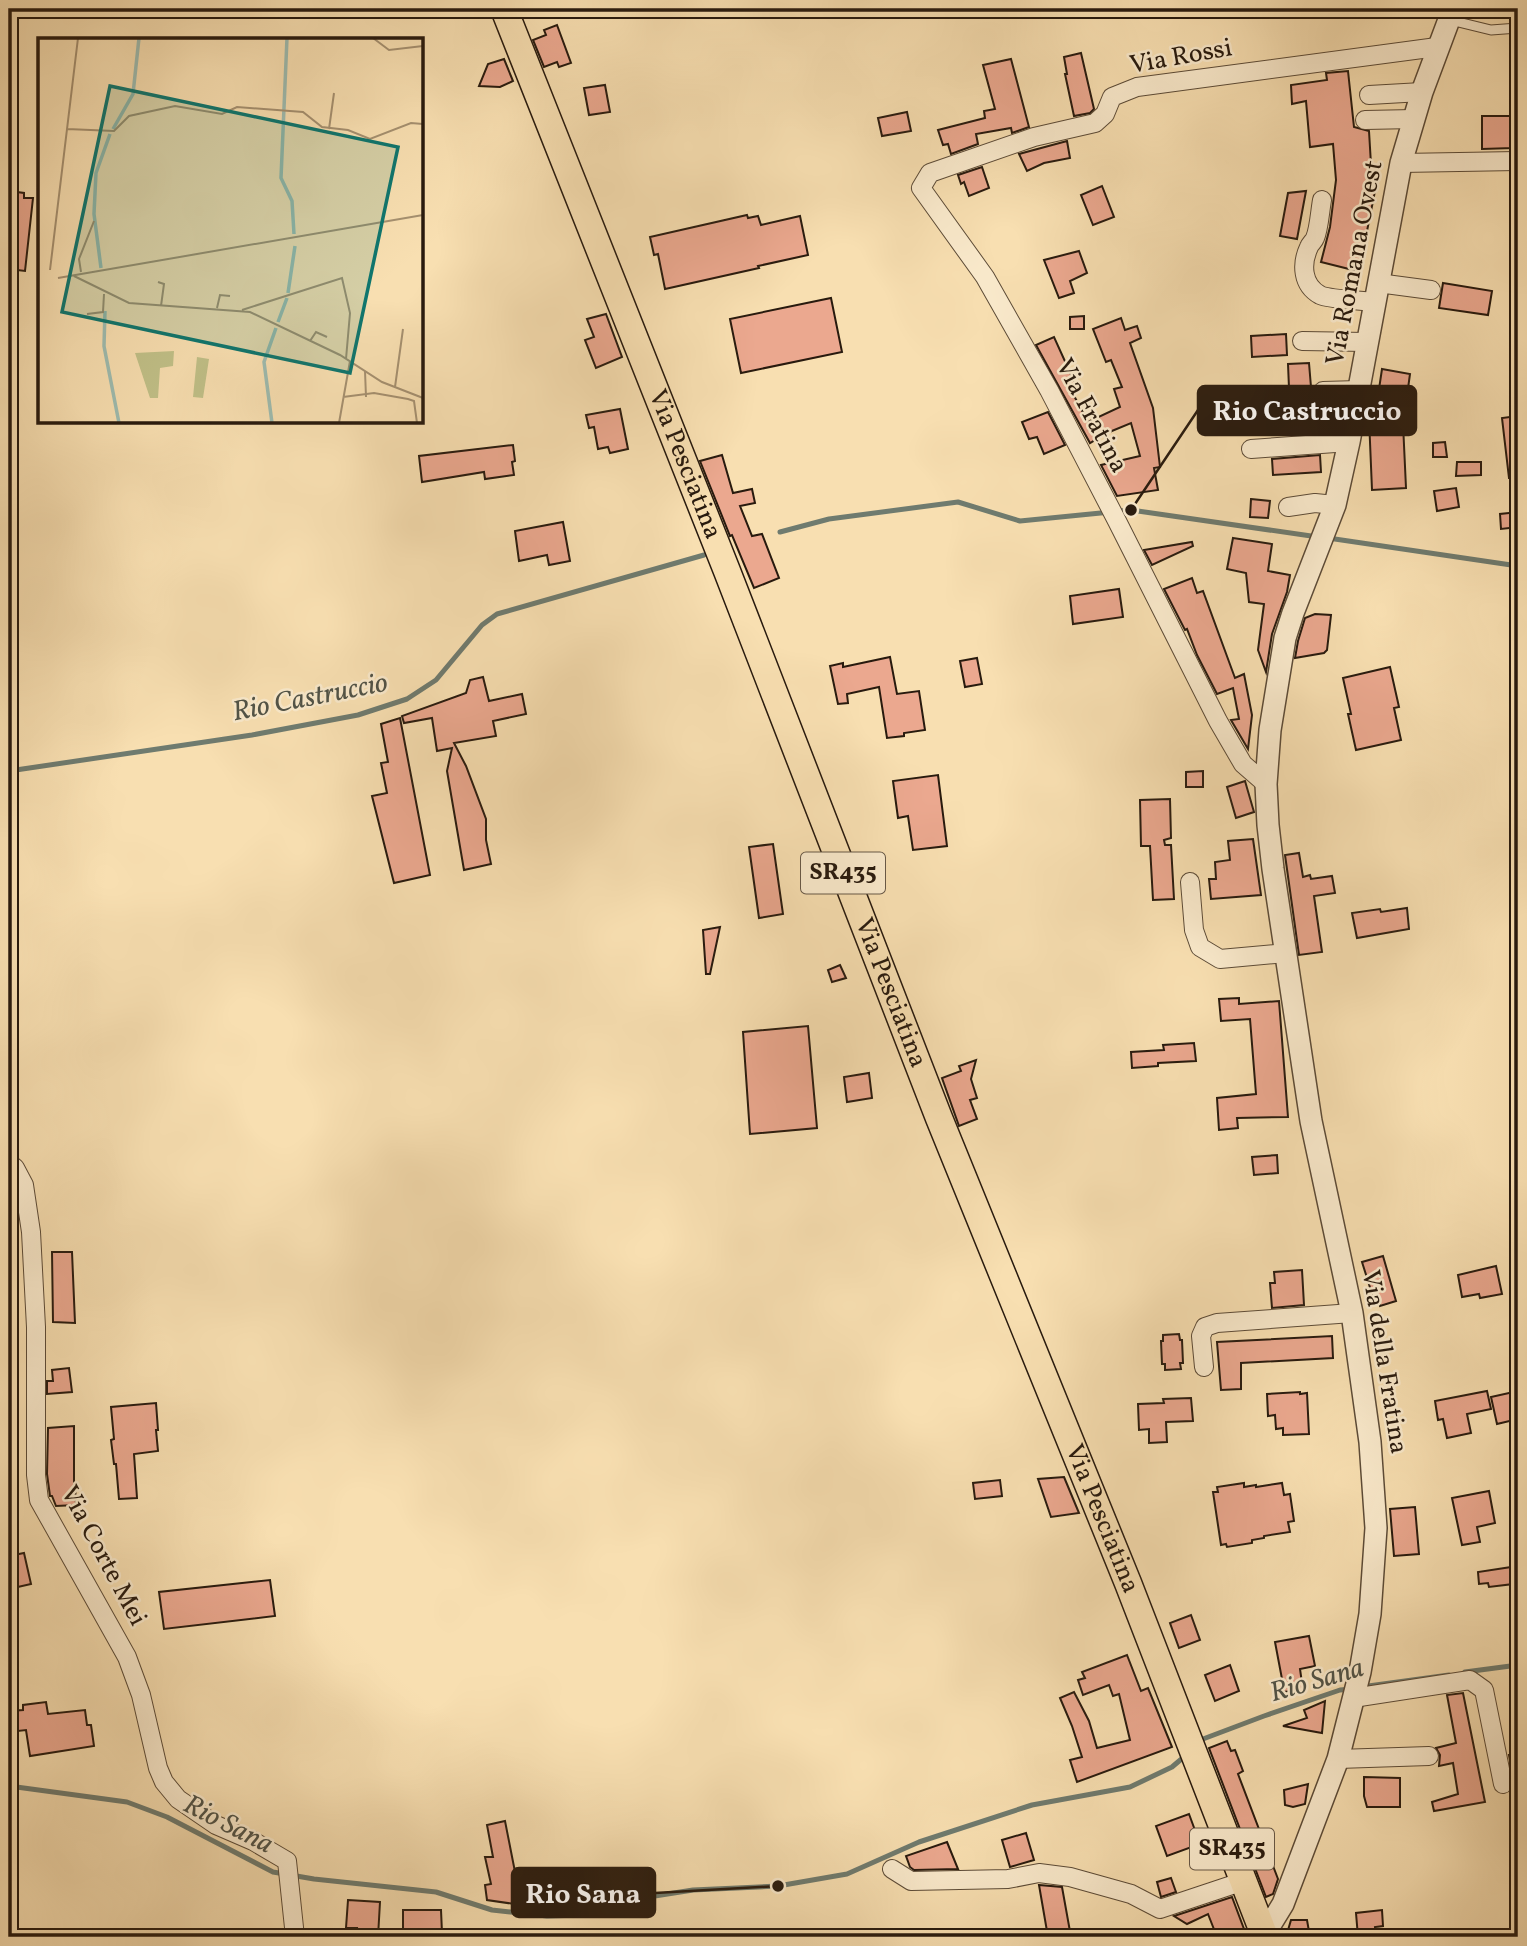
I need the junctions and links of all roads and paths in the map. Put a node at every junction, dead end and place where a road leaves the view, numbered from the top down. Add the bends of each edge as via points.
1 (504, 9) edge
2 (1450, 14) edge
3 (1518, 29) edge
4 (1437, 47) junction
5 (1422, 92) junction
6 (1369, 95) dead end
7 (1414, 119) junction
8 (1366, 120) dead end
9 (1517, 161) edge
10 (1401, 163) junction
11 (921, 187) joint
12 (1322, 200) dead end
13 (1431, 290) dead end
14 (1376, 293) junction
15 (1302, 341) dead end
16 (1367, 342) junction
17 (1359, 390) junction
18 (1323, 391) dead end
19 (1349, 442) junction
20 (1251, 449) dead end
21 (1335, 505) junction
22 (1287, 507) dead end
23 (1266, 784) junction
24 (1190, 882) dead end
25 (1286, 953) junction
26 (9, 1163) edge
27 (1352, 1313) junction
28 (1204, 1367) dead end
29 (1353, 1696) junction
30 (1429, 1756) dead end
31 (1338, 1759) junction
32 (1503, 1784) dead end
33 (892, 1869) dead end
34 (1244, 1881) junction
35 (1265, 1936) edge
36 (295, 1937) edge

1 - 34 main road, Via Pesciatina / SR435
2 - 3 lane via 1491,30
2 - 4 street, Via Romana Ovest
4 - 5 street, Via Romana Ovest
4 - 11 street, Via Rossi via 1137,87 1112,97 1095,123 1034,137 930,173
5 - 6 street
5 - 7 street, Via Romana Ovest
7 - 8 street, Via Romana Ovest
7 - 10 street, Via Romana Ovest
9 - 10 street
10 - 14 street, Via Romana Ovest
11 - 23 street, Via Fratina via 985,277 1049,390 1218,721 1243,764
12 - 14 street via 1315,239 1307,252 1305,278 1322,296
13 - 14 street
14 - 16 street, Via Romana Ovest
15 - 16 street
16 - 17 street, Via Romana Ovest
17 - 18 street
17 - 19 street, Via Romana Ovest
19 - 20 street
19 - 21 street, Via Romana Ovest
21 - 22 street
21 - 23 street, Via Romana Ovest via 1284,638
23 - 25 street, Via della Fratina
24 - 25 street via 1200,947 1220,959
25 - 27 street, Via della Fratina via 1311,1122
26 - 36 street, Via Corte Mei via 24,1185 31,1232 39,1500 127,1657 164,1782 178,1799 216,1825 287,1861
27 - 28 street via 1205,1327 1201,1336
27 - 29 street, Via della Fratina via 1370,1442 1376,1528 1370,1614
29 - 31 street, Via della Fratina
29 - 32 street via 1470,1680 1484,1690
30 - 31 street
31 - 35 street, Via della Fratina via 1283,1904
33 - 34 street via 911,1881 1039,1874 1070,1877 1131,1894 1160,1909
34 - 35 main road, Via Pesciatina / SR435

